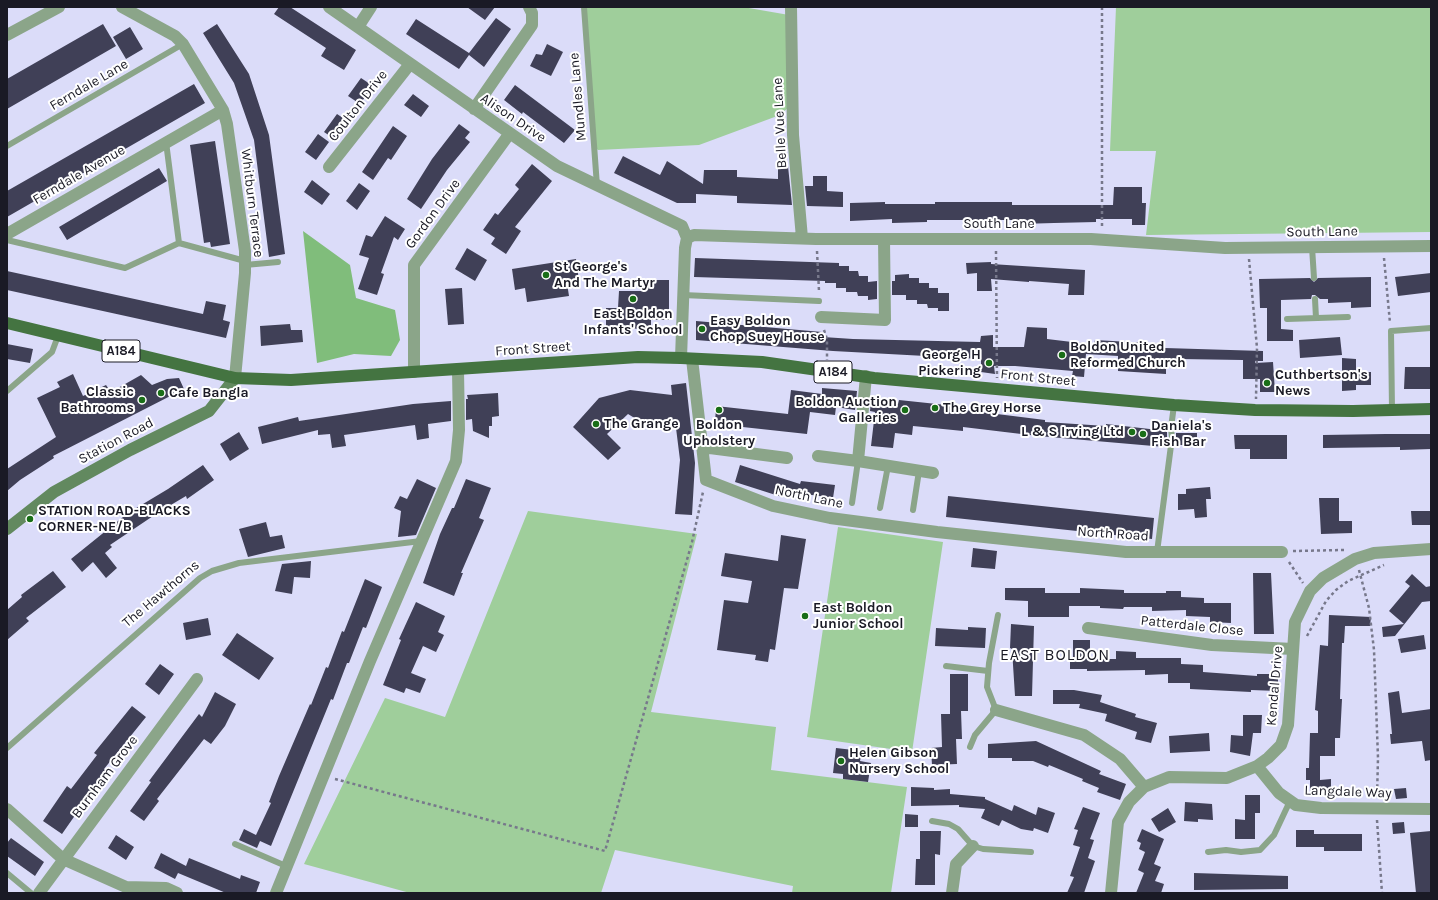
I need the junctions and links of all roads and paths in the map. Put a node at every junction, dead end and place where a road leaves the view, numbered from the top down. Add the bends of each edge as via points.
1 (59, 7) edge
2 (122, 7) edge
3 (329, 7) edge
4 (372, 7) edge
5 (529, 7) edge
6 (584, 7) edge
7 (791, 7) edge
8 (1102, 7) edge
9 (358, 27) junction
10 (7, 35) edge
11 (184, 44) junction
12 (410, 64) junction
13 (474, 109) junction
14 (223, 110) junction
15 (510, 133) junction
16 (166, 142) junction
17 (7, 146) edge
18 (330, 167) dead end
19 (597, 186) junction
20 (7, 234) edge
21 (687, 238) junction
22 (802, 238) junction
23 (884, 239) junction
24 (996, 239) junction
25 (7, 240) edge
26 (1102, 240) junction
27 (179, 243) junction
28 (1383, 246) junction
29 (1431, 246) edge
30 (1312, 247) junction
31 (1248, 248) junction
32 (278, 262) dead end
33 (245, 263) junction
34 (1314, 278) dead end
35 (683, 295) junction
36 (1315, 299) dead end
37 (819, 301) dead end
38 (821, 317) dead end
39 (1348, 317) dead end
40 (1316, 318) junction
41 (1287, 320) dead end
42 (7, 323) edge
43 (1431, 328) edge
44 (1391, 331) junction
45 (58, 336) junction
46 (687, 358) junction
47 (458, 370) junction
48 (414, 372) junction
49 (866, 376) junction
50 (235, 378) junction
51 (997, 389) junction
52 (7, 391) edge
53 (1174, 405) junction
54 (1431, 409) edge
55 (1255, 410) junction
56 (1392, 410) junction
57 (702, 447) junction
58 (818, 456) dead end
59 (787, 458) dead end
60 (858, 461) junction
61 (888, 466) junction
62 (919, 471) junction
63 (933, 473) dead end
64 (706, 480) junction
65 (852, 503) dead end
66 (880, 508) dead end
67 (912, 510) dead end
68 (7, 528) edge
69 (943, 533) joint
70 (421, 541) junction
71 (1431, 548) edge
72 (1157, 552) junction
73 (1282, 552) junction
74 (1355, 559) junction
75 (1388, 564) dead end
76 (1361, 575) junction
77 (1310, 591) junction
78 (998, 614) dead end
79 (1088, 628) dead end
80 (1306, 639) dead end
81 (1293, 649) junction
82 (946, 666) dead end
83 (988, 671) junction
84 (196, 679) dead end
85 (996, 710) junction
86 (970, 747) dead end
87 (7, 748) edge
88 (1257, 766) junction
89 (323, 776) junction
90 (1144, 787) junction
91 (1290, 801) junction
92 (1376, 808) junction
93 (7, 809) edge
94 (1431, 809) edge
95 (932, 821) dead end
96 (235, 844) dead end
97 (973, 846) junction
98 (1031, 852) dead end
99 (1208, 852) dead end
100 (62, 859) junction
101 (286, 866) junction
102 (7, 873) edge
103 (31, 893) edge
104 (38, 893) edge
105 (177, 893) edge
106 (276, 893) edge
107 (952, 893) edge
108 (1111, 893) edge
109 (1382, 893) edge

1 - 10 street
2 - 11 street via 175,36
3 - 9 street, Alison Drive
4 - 9 street
5 - 13 street via 532,25
6 - 19 lane, Mundles Lane
7 - 22 street, Belle Vue Lane via 793,135
8 - 26 path
9 - 12 street, Alison Drive
11 - 14 street, Whitburn Terrace
11 - 17 lane, Ferndale Lane
12 - 13 street, Alison Drive
12 - 18 street, Coulton Drive
13 - 15 street, Alison Drive
14 - 16 street, Ferndale Avenue
14 - 33 street, Whitburn Terrace
15 - 19 street, Alison Drive via 557,166
15 - 48 street, Gordon Drive via 414,264
16 - 20 street, Ferndale Avenue
16 - 27 lane
19 - 21 street, Alison Drive via 682,226
21 - 22 street, South Lane via 694,235
21 - 35 street via 684,248
22 - 23 street, South Lane
23 - 24 street, South Lane
23 - 38 street via 885,320
24 - 26 street, South Lane
24 - 51 path
25 - 27 lane via 126,268
26 - 31 street, South Lane
27 - 33 lane
28 - 29 street, South Lane
28 - 30 street, South Lane
28 - 44 path
30 - 31 street, South Lane
30 - 34 lane
31 - 55 path via 1257,348
32 - 33 lane
33 - 50 street, Whitburn Terrace
35 - 37 lane
35 - 46 street
36 - 40 lane
39 - 40 lane
40 - 41 lane
42 - 45 main road, A184
43 - 44 lane
44 - 56 lane
45 - 50 main road, A184
45 - 52 lane via 52,352
46 - 47 main road, Front Street / A184 via 638,357
46 - 49 main road, Front Street / A184 via 762,362
46 - 57 street
47 - 48 main road, Front Street / A184
47 - 70 street via 459,430 456,461
48 - 50 main road, Front Street / A184 via 291,380
49 - 51 main road, Front Street / A184
49 - 60 street
50 - 68 main road, Station Road via 209,412 130,450 54,492
51 - 53 main road, Front Street / A184
53 - 55 main road, Front Street / A184
53 - 72 lane
54 - 56 main road, Front Street / A184
55 - 56 main road, Front Street / A184
57 - 59 street
57 - 64 street
58 - 60 street
60 - 61 street
60 - 65 lane
61 - 62 street
61 - 66 lane
62 - 63 street
62 - 67 lane
64 - 69 street, North Lane via 773,506 830,518
64 - 89 path via 692,542 605,851
69 - 72 street, North Road via 1126,552
70 - 87 lane, The Hawthorns via 239,562 212,571 188,588
70 - 89 street
71 - 74 street via 1374,553
72 - 73 street, North Road
73 - 74 path via 1346,550
73 - 77 path
74 - 76 path
74 - 77 street, Kendal Drive via 1323,578
75 - 76 path
76 - 80 path via 1348,581 1326,601
76 - 92 path via 1369,608 1374,650 1378,758
77 - 81 street, Kendal Drive via 1295,622
78 - 83 lane
79 - 81 street, Patterdale Close via 1212,645
81 - 88 street, Kendal Drive via 1288,725 1281,745
82 - 83 lane
83 - 85 lane via 987,687
84 - 100 street, Burnham Grove
85 - 86 lane via 975,735
85 - 90 street via 1084,735 1120,759
88 - 90 street, Kendal Drive via 1227,778 1169,777
88 - 91 street, Langdale Way via 1279,793
89 - 101 street
90 - 108 street, Kendal Drive via 1129,802 1118,822
91 - 92 street, Langdale Way via 1296,805 1321,808
91 - 99 lane via 1274,835 1260,850
92 - 94 street, Langdale Way
92 - 109 path
93 - 100 street
95 - 97 lane via 949,824 958,829
96 - 101 lane
97 - 98 lane
97 - 107 street via 956,864
100 - 104 street, Burnham Grove
100 - 105 street via 126,887 166,888
101 - 106 street
102 - 103 lane

